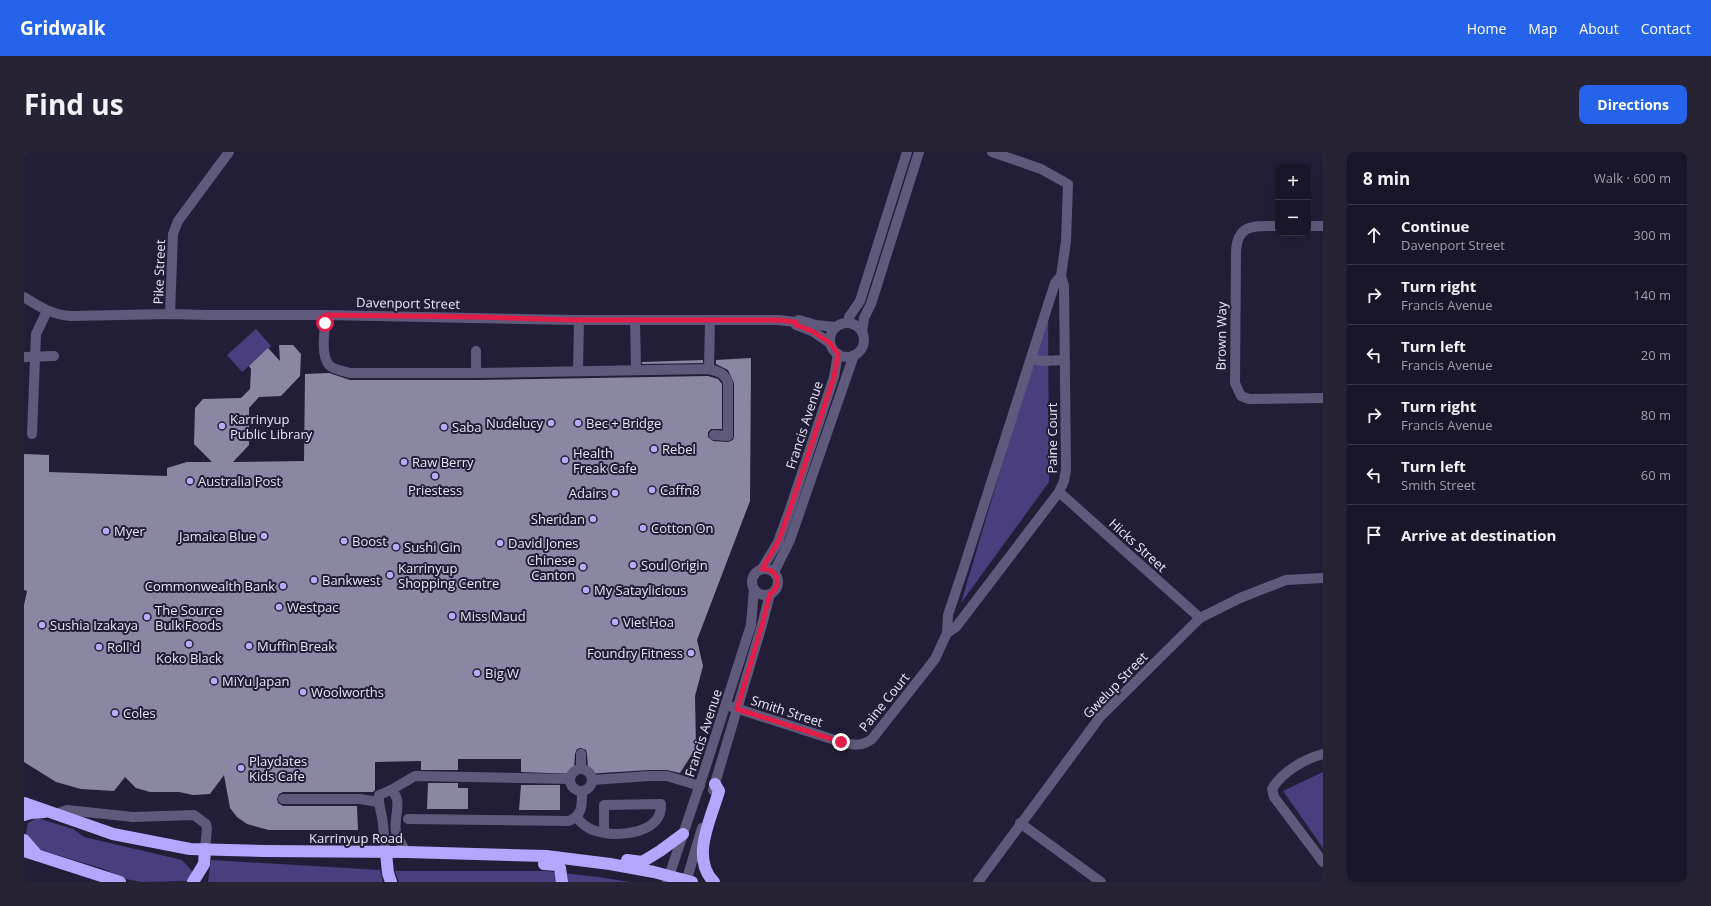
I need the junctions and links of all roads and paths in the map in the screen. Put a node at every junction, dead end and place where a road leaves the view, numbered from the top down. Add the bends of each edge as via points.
1 (229, 152) edge
2 (907, 152) edge
3 (919, 152) edge
4 (992, 152) edge
5 (1275, 226) edge
6 (1311, 226) edge
7 (1323, 226) edge
8 (1061, 276) junction
9 (24, 297) edge
10 (47, 311) junction
11 (170, 314) junction
12 (326, 315) junction
13 (579, 320) junction
14 (635, 320) junction
15 (710, 320) junction
16 (796, 322) junction
17 (848, 323) junction
18 (836, 327) junction
19 (862, 332) junction
20 (830, 343) junction
21 (476, 351) dead end
22 (838, 354) junction
23 (854, 355) junction
24 (54, 356) dead end
25 (29, 357) edge
26 (1031, 359) junction
27 (1064, 360) junction
28 (709, 369) junction
29 (636, 370) junction
30 (578, 371) junction
31 (476, 373) junction
32 (1323, 398) edge
33 (32, 434) dead end
34 (714, 435) dead end
35 (1059, 492) junction
36 (762, 569) junction
37 (774, 572) junction
38 (1323, 578) edge
39 (754, 589) junction
40 (770, 594) junction
41 (1200, 618) junction
42 (947, 633) junction
43 (726, 706) junction
44 (737, 709) junction
45 (864, 744) joint
46 (581, 754) dead end
47 (1323, 754) edge
48 (581, 769) junction
49 (570, 779) junction
50 (592, 780) junction
51 (715, 784) junction
52 (700, 786) junction
53 (391, 790) junction
54 (582, 791) junction
55 (283, 799) dead end
56 (378, 802) junction
57 (24, 803) edge
58 (57, 814) junction
59 (24, 815) edge
60 (576, 817) junction
61 (408, 819) dead end
62 (1020, 823) junction
63 (604, 833) junction
64 (683, 834) junction
65 (24, 840) edge
66 (205, 849) junction
67 (24, 851) edge
68 (406, 852) junction
69 (386, 853) junction
70 (37, 855) junction
71 (515, 856) junction
72 (1323, 862) edge
73 (668, 879) edge
74 (688, 881) edge
75 (120, 882) edge
76 (193, 882) edge
77 (391, 882) edge
78 (562, 882) edge
79 (714, 882) edge
80 (978, 882) edge
81 (1101, 882) edge

1 - 11 street, Pike Street via 178,221 173,234
2 - 17 street via 860,301
3 - 19 street via 871,304 864,318
4 - 8 street, Paine Court via 1042,168 1068,184 1066,241
5 - 32 street, Brown Way via 1251,227 1241,232 1238,237 1234,383 1241,396 1249,399
6 - 7 street
8 - 26 street, Paine Court via 1055,283
8 - 27 street, Paine Court via 1064,286
9 - 10 street, Davenport Street
10 - 11 street, Davenport Street via 71,316
10 - 25 street
11 - 12 street, Davenport Street
12 - 13 street, Davenport Street
12 - 31 street via 324,352 326,360 333,368 350,373
13 - 14 street, Davenport Street
13 - 30 street
14 - 15 street, Davenport Street
14 - 29 street
15 - 16 street, Davenport Street
15 - 28 street
16 - 18 street, Davenport Street via 799,320
16 - 20 street, Davenport Street via 796,325 812,331
17 - 18 street
17 - 19 street via 858,327
18 - 20 street via 831,334
19 - 23 street via 864,342
20 - 22 street
21 - 31 street
22 - 23 street
22 - 36 street, Francis Avenue via 834,377 789,512 778,542
23 - 37 street, Francis Avenue via 790,540
24 - 25 street
25 - 33 street
26 - 27 street
26 - 42 street, Paine Court via 948,615
27 - 35 street, Paine Court via 1066,470
28 - 29 street
28 - 34 street via 726,376 728,383 728,436
29 - 30 street
30 - 31 street
35 - 41 street, Hicks Street
35 - 42 street, Paine Court via 956,627
36 - 37 street
36 - 39 street, Francis Avenue via 753,577
37 - 40 street, Francis Avenue via 778,584
38 - 41 street, Gwelup Street via 1286,580 1240,598
39 - 40 street via 762,594
39 - 43 street, Francis Avenue via 751,625
40 - 44 street, Francis Avenue
41 - 62 street, Gwelup Street via 1100,717
42 - 45 street, Paine Court via 935,660 872,739
43 - 44 street, Smith Street
43 - 52 street, Francis Avenue
44 - 45 street, Smith Street via 841,742
44 - 51 street, Francis Avenue
46 - 48 street
47 - 72 street via 1295,767 1277,780 1272,789 1274,798
48 - 49 street via 574,771
48 - 50 street via 588,771
49 - 53 street via 421,775 409,778
49 - 54 street via 573,787
50 - 52 street via 667,776
50 - 54 street via 589,788
51 - 74 street, Francis Avenue
51 - 79 highway via 719,791 702,856 707,874
52 - 64 street, Francis Avenue
53 - 56 street via 379,795
53 - 68 street via 397,795 398,801 395,813 396,832
54 - 60 street via 582,807
55 - 56 street via 360,799
56 - 69 street
57 - 58 highway, Karrinyup Road
58 - 59 highway via 41,812
58 - 66 highway, Karrinyup Road via 113,834 190,849
58 - 66 street via 67,810 133,817 194,815 206,824
60 - 61 street via 569,821
60 - 63 street via 584,826
62 - 80 street, Gwelup Street
62 - 81 street
63 - 63 street via 629,834 652,825 659,816 661,804 604,805
64 - 71 highway via 642,862 565,851 525,849
64 - 73 street, Francis Avenue
65 - 70 highway
66 - 69 highway, Karrinyup Road
66 - 76 highway via 204,864
67 - 70 highway
68 - 69 highway, Karrinyup Road
68 - 71 highway, Karrinyup Road
69 - 77 highway
70 - 75 highway
71 - 73 highway, Karrinyup Road via 546,856 610,864
71 - 78 highway via 523,862 557,865 560,868
73 - 74 highway, Karrinyup Road

